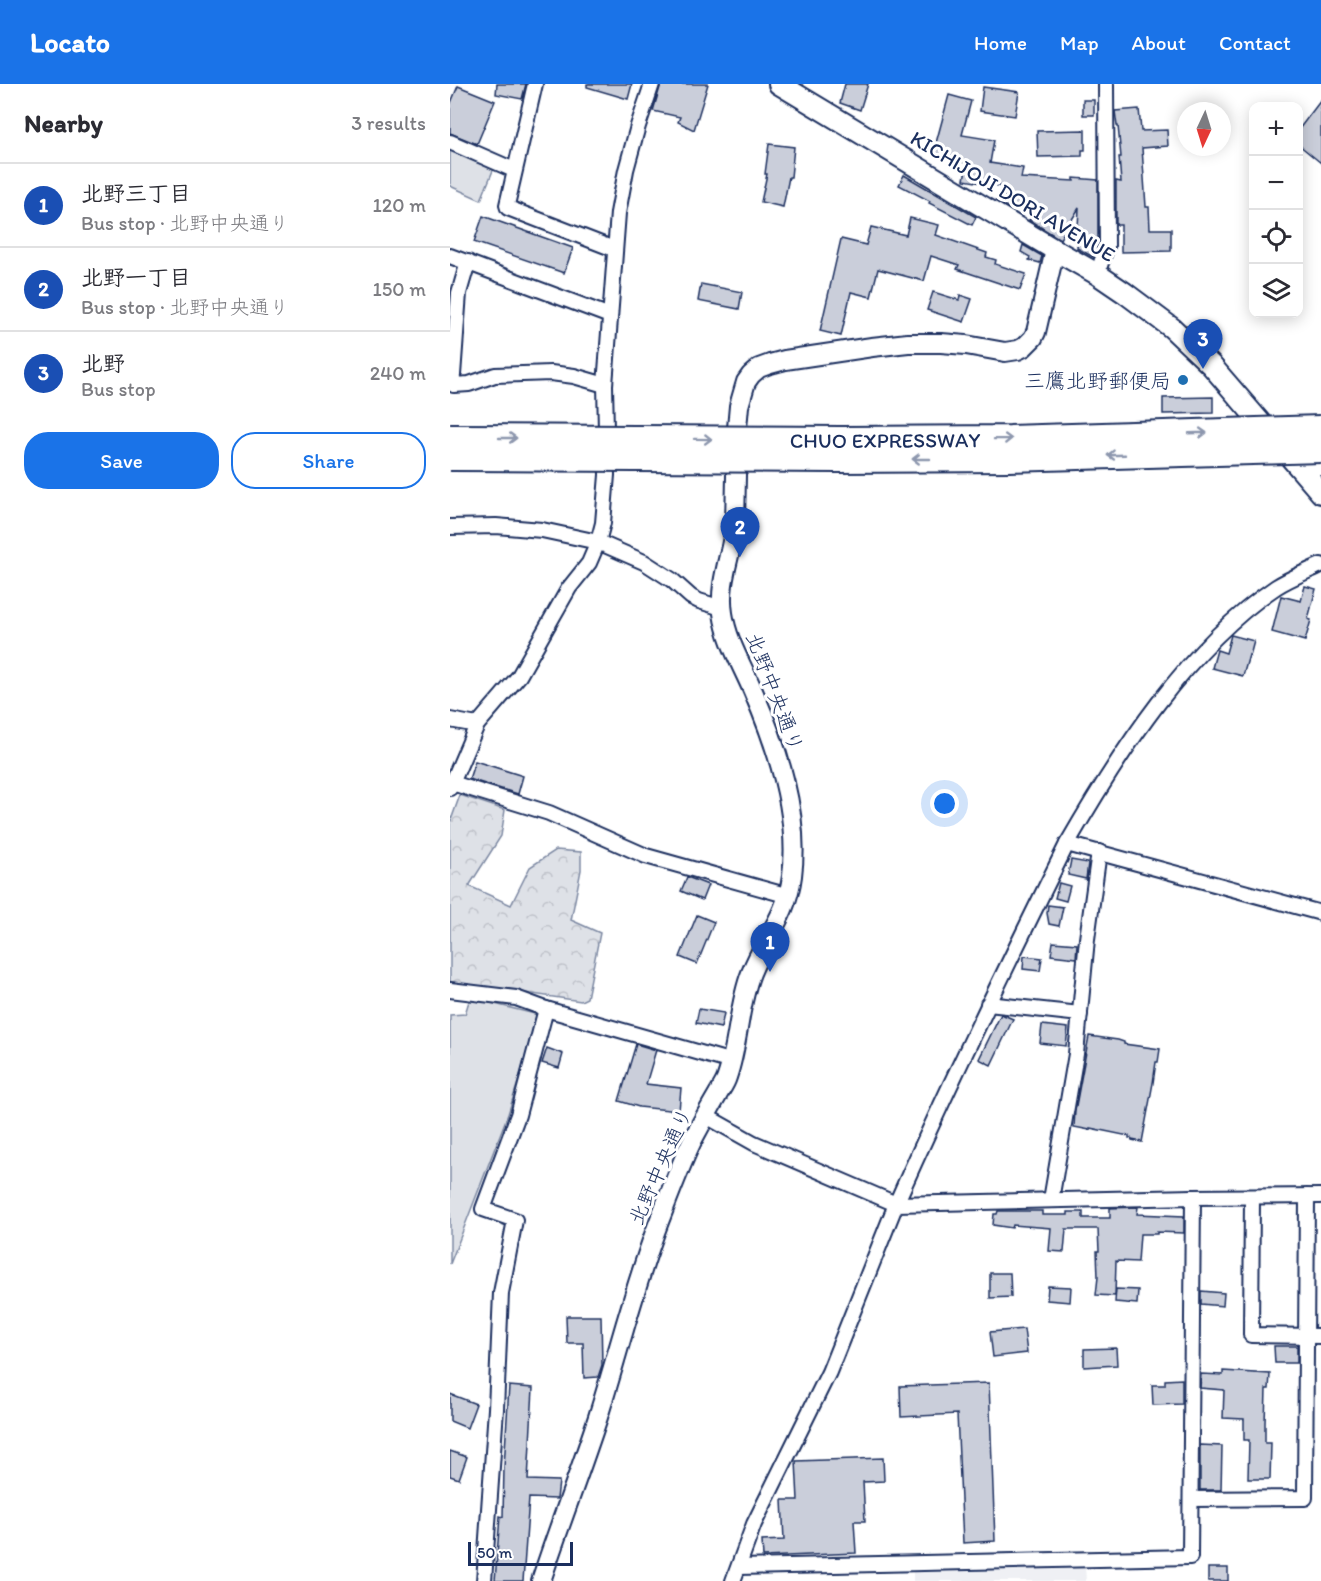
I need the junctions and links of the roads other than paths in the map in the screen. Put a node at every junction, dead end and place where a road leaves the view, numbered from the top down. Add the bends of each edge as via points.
1 (535, 84) edge
2 (652, 84) edge
3 (779, 84) edge
4 (1106, 84) edge
5 (450, 142) edge
6 (514, 170) junction
7 (614, 249) junction
8 (1055, 250) junction
9 (450, 256) edge
10 (468, 262) junction
11 (1097, 274) junction
12 (610, 316) junction
13 (453, 341) edge
14 (605, 385) junction
15 (1321, 429) edge
16 (450, 438) edge
17 (1321, 449) edge
18 (450, 457) edge
19 (1301, 468) junction
20 (1321, 468) edge
21 (1321, 493) edge
22 (450, 527) edge
23 (598, 542) junction
24 (1321, 565) edge
25 (722, 608) junction
26 (450, 720) edge
27 (477, 725) junction
28 (451, 786) edge
29 (1067, 844) junction
30 (1099, 852) junction
31 (789, 896) junction
32 (1321, 913) edge
33 (450, 990) edge
34 (988, 1004) junction
35 (546, 1009) junction
36 (1080, 1014) junction
37 (732, 1062) junction
38 (706, 1116) junction
39 (1314, 1196) edge
40 (1193, 1197) junction
41 (1252, 1197) junction
42 (1051, 1200) junction
43 (896, 1204) junction
44 (1314, 1336) edge
45 (1191, 1499) junction
46 (739, 1567) junction
47 (483, 1581) edge
48 (541, 1581) edge
49 (733, 1581) edge

1 - 6 street
2 - 7 street via 626,170
3 - 8 main road, KICHIJOJI DORI AVENUE
4 - 11 street via 1107,246
5 - 6 street
6 - 7 street via 508,208
7 - 12 street
8 - 11 main road, KICHIJOJI DORI AVENUE
8 - 25 street, 北野中央通り via 1036,332 1018,350 909,343 785,360 751,375 739,406 735,524 722,585
9 - 10 street
10 - 12 street
10 - 13 street via 459,293
11 - 19 main road, KICHIJOJI DORI AVENUE via 1172,328
12 - 14 street
13 - 14 street via 454,385 495,375 551,373
14 - 23 street via 607,475
16 -> 15 highway, CHUO EXPRESSWAY, bridge via 999,439
17 -> 18 highway, CHUO EXPRESSWAY, bridge via 998,458
19 - 20 street
19 - 21 main road, KICHIJOJI DORI AVENUE
22 - 23 street via 542,530
23 - 25 street via 644,562 691,597
23 - 27 street via 519,676
24 - 29 street via 1272,590 1197,656 1103,783
25 - 31 street, 北野中央通り via 733,651 768,725 780,763 791,820
26 - 27 street
27 - 28 street
28 - 31 street via 549,813 646,856
29 - 30 street
29 - 34 street
30 - 32 street
30 - 36 street
31 - 37 street, 北野中央通り via 747,983
33 - 35 street via 516,998
34 - 36 street
34 - 43 street
35 - 37 street
35 - 47 street via 518,1115 483,1209 515,1220 501,1293
36 - 42 street
37 - 38 street, 北野中央通り via 727,1080
38 - 43 street via 754,1143
38 - 48 street, 北野中央通り via 660,1219
39 - 41 street
39 - 44 street
40 - 41 street
40 - 42 street
40 - 45 street
41 - 44 street via 1251,1335
42 - 43 street
43 - 46 street via 829,1371 754,1524
44 - 45 street via 1305,1498
45 - 46 street via 1190,1557
46 - 49 street

